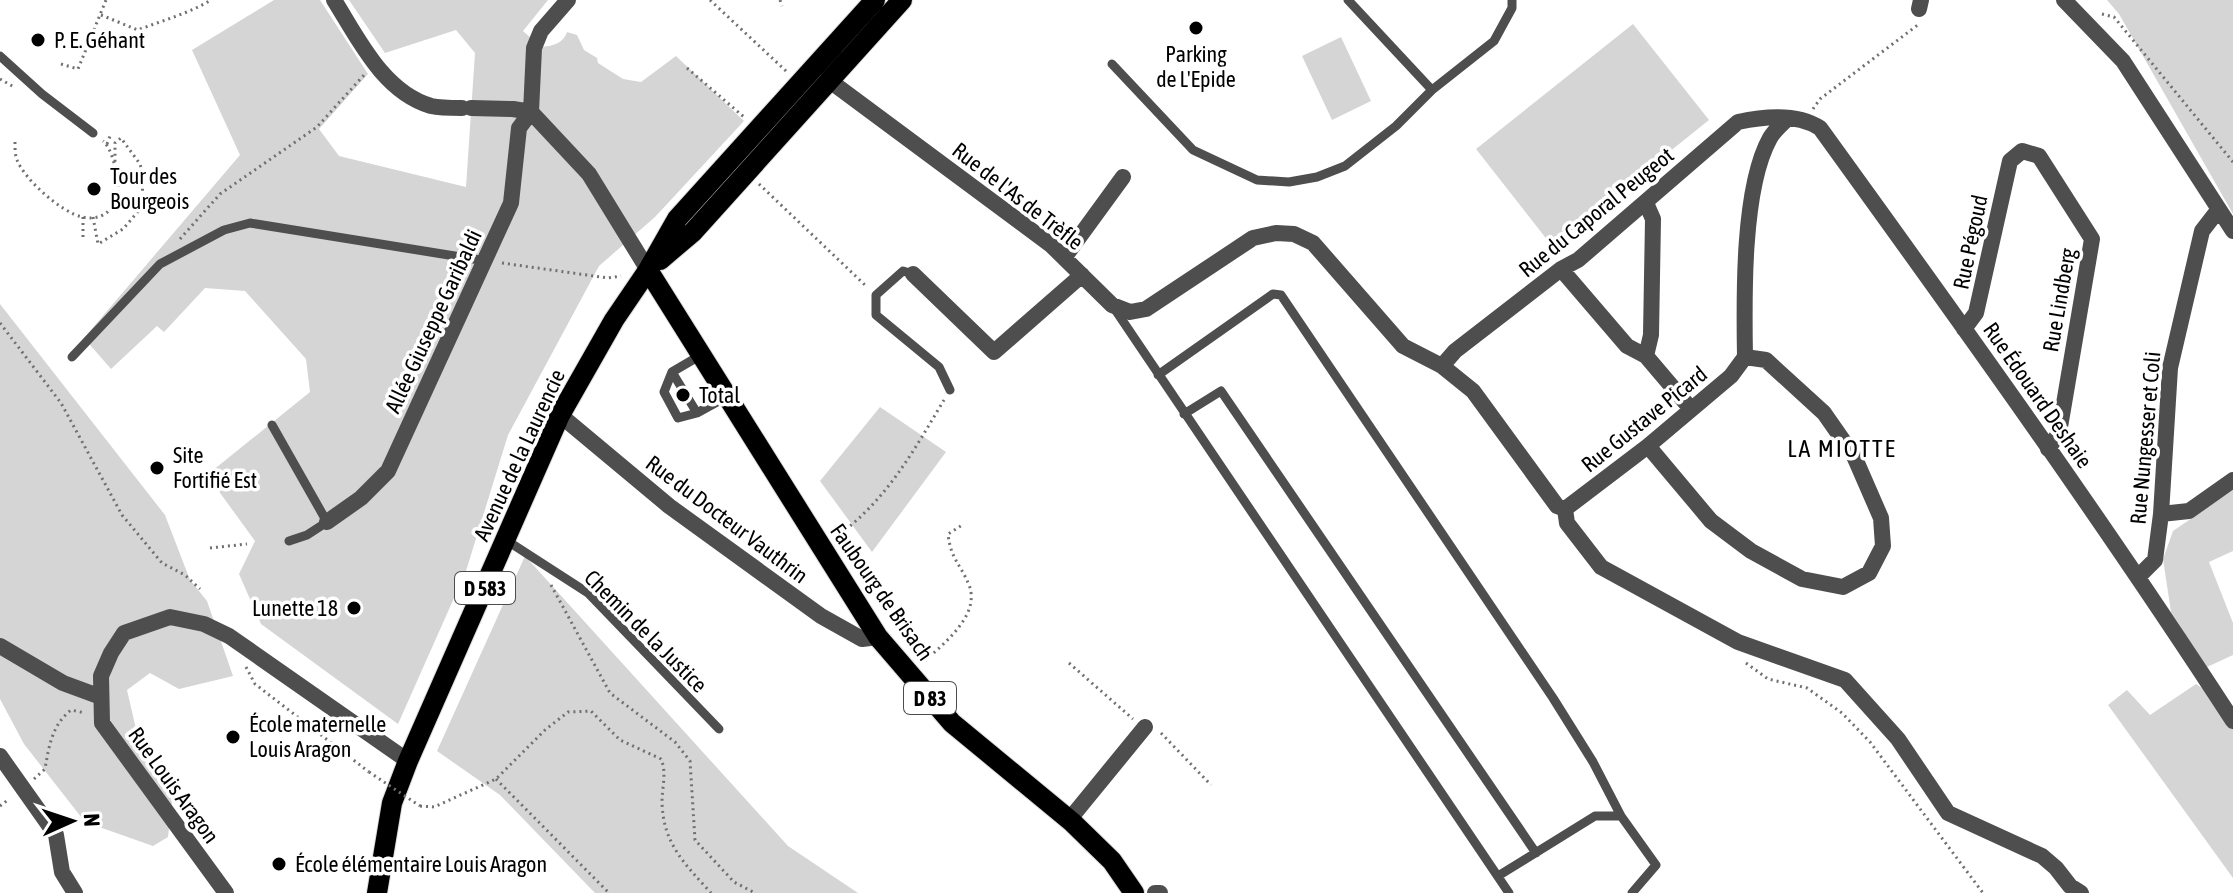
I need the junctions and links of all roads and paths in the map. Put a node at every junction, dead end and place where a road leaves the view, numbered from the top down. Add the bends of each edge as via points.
1 (106, 0) edge
2 (211, 0) edge
3 (334, 0) edge
4 (568, 0) edge
5 (710, 0) edge
6 (780, 0) edge
7 (875, 0) edge
8 (887, 0) edge
9 (902, 0) edge
10 (1348, 0) edge
11 (1512, 0) edge
12 (2064, 0) edge
13 (1920, 4) edge
14 (782, 6) dead end
15 (189, 13) junction
16 (101, 15) junction
17 (2082, 17) junction
18 (184, 21) dead end
19 (882, 22) junction
20 (836, 42) junction
21 (0, 56) edge
22 (61, 64) dead end
23 (375, 64) junction
24 (1112, 64) dead end
25 (687, 68) dead end
26 (830, 81) junction
27 (798, 84) junction
28 (1432, 90) junction
29 (531, 112) junction
30 (1806, 119) junction
31 (1786, 120) junction
32 (748, 121) dead end
33 (90, 131) joint
34 (110, 136) dead end
35 (15, 142) dead end
36 (107, 144) junction
37 (2010, 161) joint
38 (2233, 162) edge
39 (115, 165) junction
40 (747, 173) junction
41 (1123, 177) dead end
42 (1646, 203) junction
43 (2219, 209) junction
44 (83, 217) junction
45 (93, 217) junction
46 (189, 227) dead end
47 (2233, 231) edge
48 (83, 237) dead end
49 (1064, 258) junction
50 (486, 261) junction
51 (1561, 269) junction
52 (648, 270) junction
53 (913, 274) joint
54 (1082, 275) junction
55 (876, 295) junction
56 (1112, 305) junction
57 (0, 323) edge
58 (1964, 329) junction
59 (701, 355) junction
60 (1646, 356) junction
61 (72, 357) dead end
62 (1745, 357) junction
63 (1442, 366) junction
64 (672, 372) junction
65 (1158, 375) junction
66 (950, 390) joint
67 (726, 397) junction
68 (1691, 409) junction
69 (697, 413) junction
70 (1184, 414) junction
71 (560, 415) junction
72 (272, 425) dead end
73 (1648, 446) junction
74 (2048, 449) junction
75 (2233, 480) edge
76 (1565, 509) junction
77 (2161, 514) junction
78 (327, 522) junction
79 (964, 524) dead end
80 (852, 526) dead end
81 (506, 540) junction
82 (289, 541) dead end
83 (247, 544) dead end
84 (210, 548) dead end
85 (543, 562) junction
86 (2139, 576) junction
87 (200, 589) dead end
88 (229, 636) junction
89 (878, 637) junction
90 (1738, 642) junction
91 (0, 646) edge
92 (1069, 663) dead end
93 (909, 676) junction
94 (101, 697) junction
95 (2233, 721) edge
96 (102, 723) junction
97 (1145, 727) junction
98 (719, 729) dead end
99 (0, 756) edge
100 (408, 761) junction
101 (45, 769) dead end
102 (496, 779) junction
103 (1211, 785) dead end
104 (1621, 816) junction
105 (1069, 820) junction
106 (1536, 853) junction
107 (1498, 876) junction
108 (375, 890) edge
109 (2073, 891) edge
110 (75, 893) edge
111 (226, 893) edge
112 (609, 893) edge
113 (711, 893) edge
114 (755, 893) edge
115 (1134, 893) edge
116 (1509, 893) edge
117 (1632, 893) edge
118 (1983, 893) edge

1 - 16 path
2 - 15 path
3 - 23 street
4 - 29 street, Allée Giuseppe Garibaldi via 541,31 534,48
5 - 27 path
6 - 14 path
7 - 20 main road, Avenue de la Laurencie
8 - 19 street
9 - 19 main road, Avenue de la Laurencie
10 - 28 lane
11 - 28 lane via 1494,41
12 - 17 street
13 - 30 path via 1921,23 1820,99
15 - 16 path via 138,30
15 - 18 path
16 - 22 path via 78,69
17 - 38 path via 2114,17
17 - 43 street via 2123,61
19 - 26 main road, Avenue de la Laurencie
20 - 26 street
20 - 27 main road, Avenue de la Laurencie
21 - 33 lane
23 - 29 street via 399,88 431,106
23 - 46 path via 317,127 220,194
24 - 28 lane via 1193,150 1257,180 1289,182 1345,166
25 - 32 path
26 - 40 main road, Avenue de la Laurencie
26 - 49 street, Rue de l'As de Trèfle
27 - 52 main road, Avenue de la Laurencie via 677,219
29 - 50 street, Allée Giuseppe Garibaldi via 519,128 511,203
29 - 52 street via 589,174
30 - 31 street
30 - 58 street, Rue Édouard Deshaie via 1820,128
31 - 42 street, Rue du Caporal Peugeot via 1766,116 1738,122
31 - 62 street via 1770,137 1752,189
33 - 36 path
34 - 36 path
35 - 44 path via 18,162 37,186
36 - 39 path
37 - 58 street, Rue Pégoud via 1976,313
37 - 74 street, Rue Lindberg via 2022,151 2039,156 2092,239 2059,433
39 - 45 path via 119,196 114,207
39 - 45 path via 115,143 121,138 140,164 142,207 123,229 98,244
40 - 52 main road, Avenue de la Laurencie via 693,232
40 - 55 path
41 - 49 street
42 - 51 street, Rue du Caporal Peugeot
42 - 60 street via 1653,219
43 - 47 street
43 - 77 street, Rue Nungesser et Coli via 2202,231 2170,368
44 - 45 path
44 - 48 path
49 - 54 street, Rue de l'As de Trèfle
50 - 52 path via 608,278
50 - 61 lane via 250,223 236,226 160,264
50 - 78 street, Allée Giuseppe Garibaldi via 388,471
51 - 60 street via 1627,346
51 - 63 street, Rue du Caporal Peugeot
52 - 59 main road, Faubourg de Brisach / D 83
52 - 71 main road, Avenue de la Laurencie / D 583
53 - 54 street via 994,352
53 - 55 lane via 903,271
54 - 56 street, Rue de l'As de Trèfle
55 - 66 lane via 876,315 939,367
56 - 63 street via 1130,312 1146,309 1253,238 1294,234 1313,243 1403,346
56 - 65 lane
57 - 87 path via 61,403 122,515 162,563
58 - 74 street, Rue Édouard Deshaie
59 - 64 lane
59 - 67 main road, Faubourg de Brisach / D 83
60 - 68 street
62 - 68 street, Rue Gustave Picard
62 - 73 street via 1766,360 1824,413 1854,456 1881,518 1883,546 1869,573 1843,587 1802,579 1751,551 1711,521
63 - 76 street via 1473,391 1557,506
64 - 69 lane
64 - 69 lane via 664,392 678,418
65 - 70 lane
65 - 104 lane via 1273,294 1281,295 1553,698
66 - 80 path via 893,482
67 - 69 lane
67 - 89 main road, Faubourg de Brisach / D 83
68 - 73 street, Rue Gustave Picard
70 - 106 lane via 1221,391
70 - 107 lane
71 - 81 main road, Avenue de la Laurencie / D 583
71 - 89 street, Rue du Docteur Vauthrin via 669,506 821,616 862,639
72 - 78 lane
73 - 76 street, Rue Gustave Picard
74 - 86 street, Rue Édouard Deshaie
75 - 77 street via 2189,511
76 - 90 street via 1567,523 1601,567
77 - 86 street, Rue Nungesser et Coli via 2155,560
78 - 82 lane
79 - 93 path via 948,534 950,552 971,589 962,626
81 - 85 lane, Chemin de la Justice
81 - 100 main road, Avenue de la Laurencie / D 583
83 - 84 path
85 - 98 lane, Chemin de la Justice via 588,593
85 - 114 path, Chemin de la Justice via 610,693 675,742 690,761 695,840 734,882
86 - 95 street, Rue Édouard Deshaie
88 - 94 street, Rue Louis Aragon via 170,617 124,633 101,676
88 - 100 street, Rue Louis Aragon
88 - 102 path, bridge via 255,684 420,806 434,807
89 - 93 main road, Faubourg de Brisach / D 83
90 - 109 street via 1845,680 1898,739 1948,813 2042,856
90 - 118 path via 1734,655 1768,679 1807,688 1842,713 1870,742
91 - 94 street via 63,683
92 - 97 path
93 - 105 main road, Faubourg de Brisach / D 83 via 952,723
94 - 96 street, Rue Louis Aragon
96 - 101 path via 81,710 61,718 49,742
96 - 111 street, Rue Louis Aragon
97 - 103 path via 1159,731
97 - 105 street
99 - 110 street via 56,835 62,872
100 - 108 main road, Avenue de la Laurencie / D 583 via 392,803
102 - 112 path
102 - 113 path via 568,712 591,711 620,740 661,759 664,813 676,855
104 - 106 lane via 1595,816
104 - 117 lane via 1656,865
105 - 115 main road, Faubourg de Brisach / D 83 via 1112,861
106 - 107 lane
107 - 116 lane

